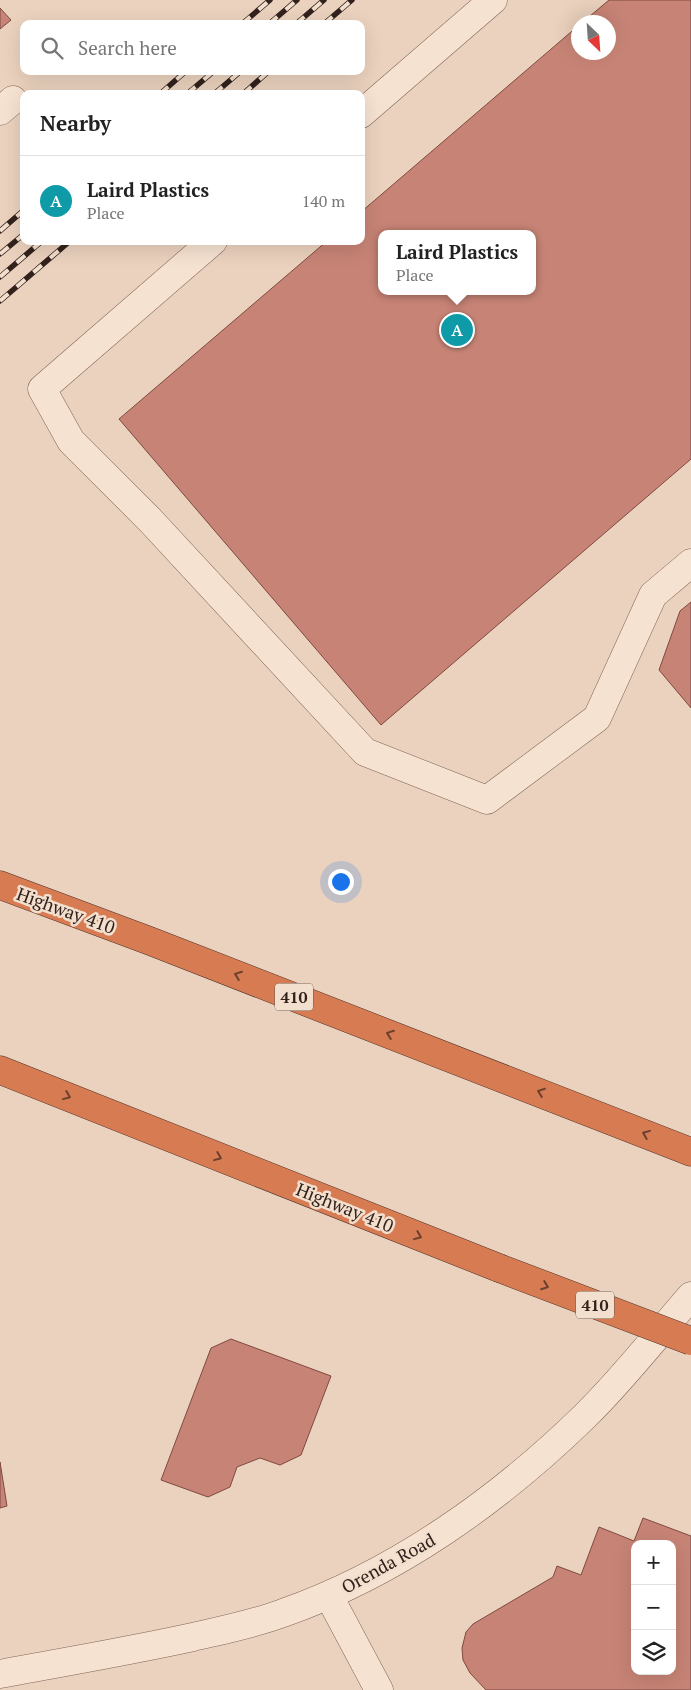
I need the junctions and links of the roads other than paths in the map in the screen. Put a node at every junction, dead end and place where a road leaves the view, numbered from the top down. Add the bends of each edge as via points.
1 (493, 0) edge
2 (365, 111) edge
3 (208, 245) edge
4 (691, 563) edge
5 (0, 885) edge
6 (0, 1070) edge
7 (691, 1152) edge
8 (691, 1296) edge
9 (691, 1341) edge
10 (329, 1596) junction
11 (0, 1674) edge
12 (379, 1690) edge

1 - 2 street
3 - 4 street via 42,389 71,441 150,520 365,752 487,800 597,718 653,595
7 -> 5 highway, Highway 410 / 410
6 -> 9 highway, Highway 410 / 410, bridge
8 - 10 street, Orenda Road via 586,1415 516,1479 444,1532
10 - 11 street, Orenda Road via 243,1625 128,1651
10 - 12 street

